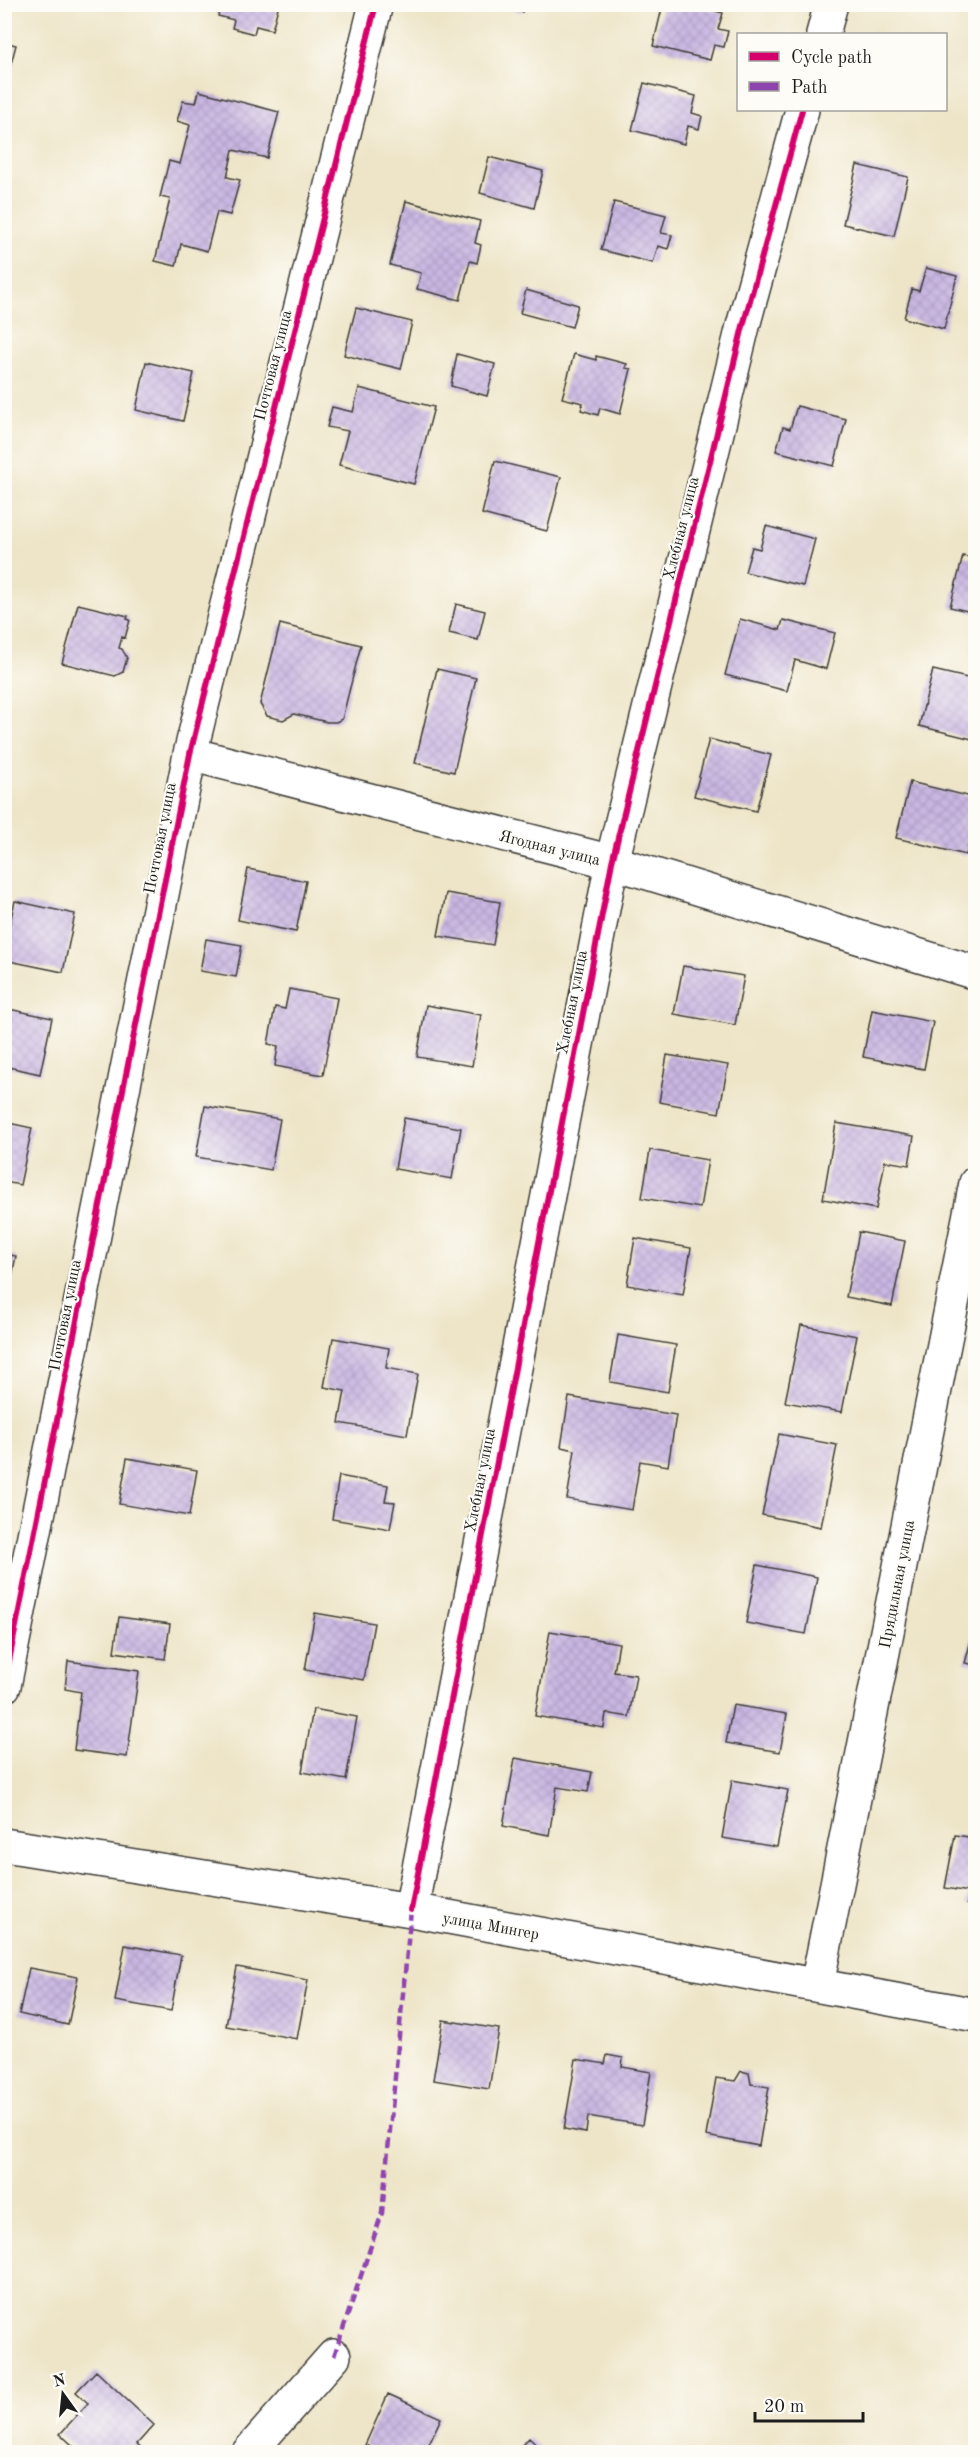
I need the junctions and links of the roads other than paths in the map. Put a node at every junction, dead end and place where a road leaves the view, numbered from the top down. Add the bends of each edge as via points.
1 (376, 4) edge
2 (831, 4) edge
3 (822, 33) edge
4 (802, 111) edge
5 (190, 754) junction
6 (612, 862) junction
7 (975, 974) edge
8 (975, 1183) edge
9 (4, 1686) edge
10 (4, 1845) edge
11 (411, 1910) junction
12 (817, 1985) junction
13 (975, 2015) edge
14 (334, 2356) dead end
15 (249, 2452) edge

1 - 5 street, Почтовая улица
2 - 3 street
4 - 6 street, Хлебная улица via 743,326
5 - 6 street, Ягодная улица
5 - 9 street, Почтовая улица
6 - 7 street, Ягодная улица
6 - 11 street, Хлебная улица
8 - 12 street, Прядильная улица
10 - 11 street, улица Мингер
11 - 12 street, улица Мингер
12 - 13 street, улица Мингер
14 - 15 street

